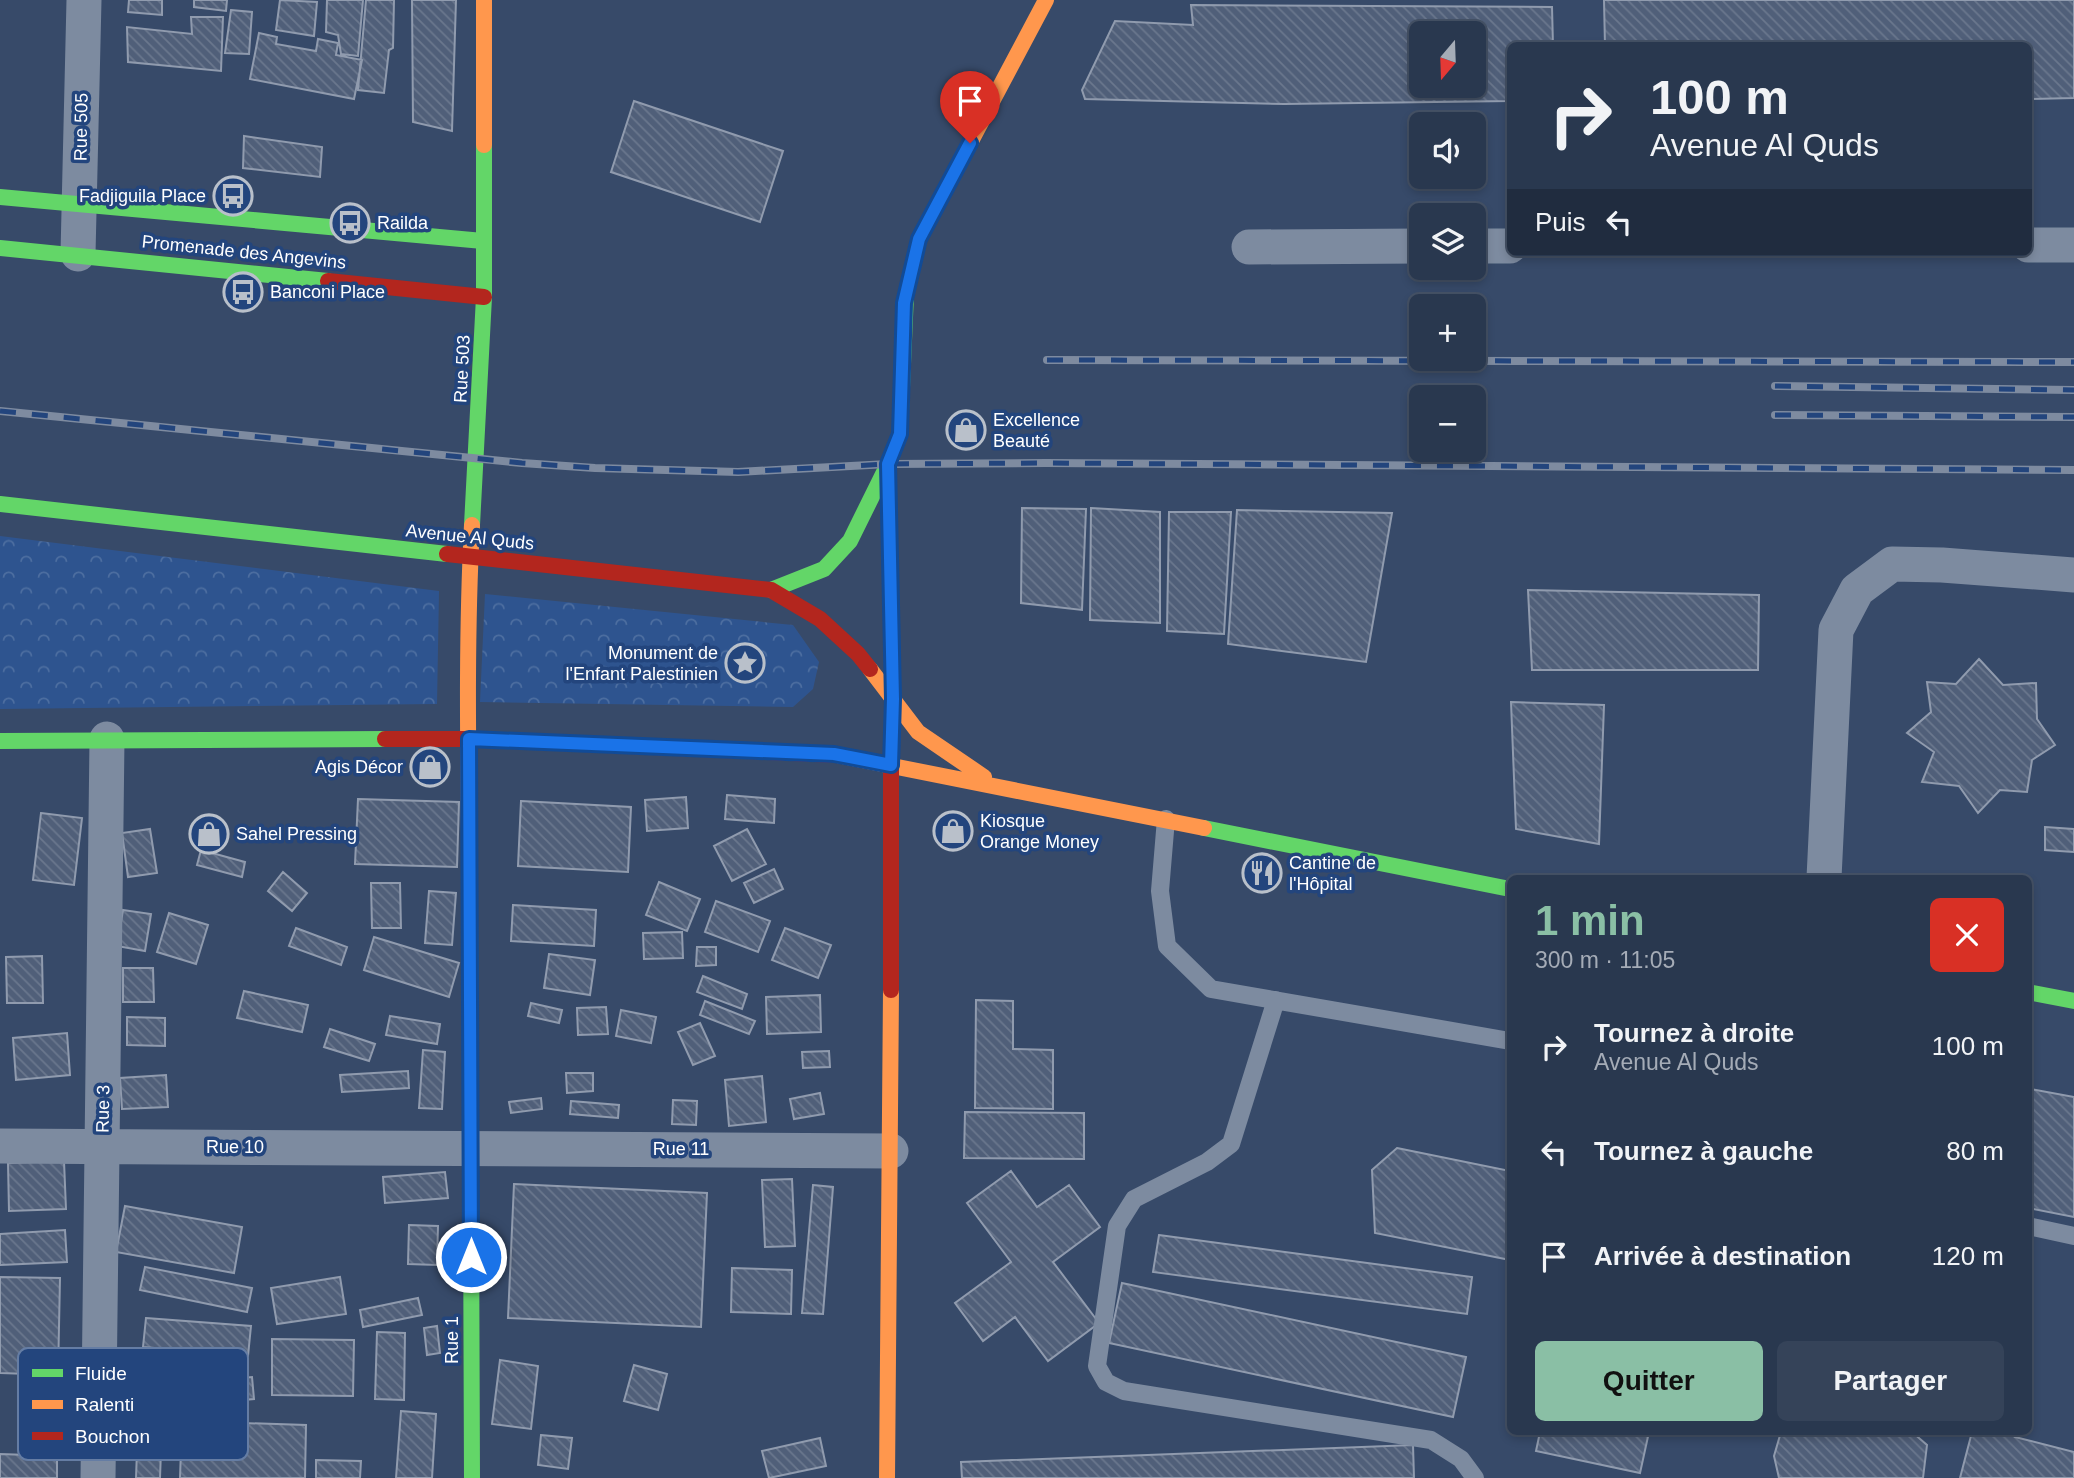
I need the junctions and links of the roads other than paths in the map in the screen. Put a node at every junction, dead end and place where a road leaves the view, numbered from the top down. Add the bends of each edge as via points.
1 (83, 0) edge
2 (484, 0) edge
3 (1046, 0) edge
4 (0, 197) edge
5 (79, 204) junction
6 (483, 241) junction
7 (2074, 244) edge
8 (2032, 245) edge
9 (1409, 246) edge
10 (1486, 246) edge
11 (1507, 246) edge
12 (1249, 247) dead end
13 (0, 248) edge
14 (78, 254) junction
15 (484, 297) junction
16 (888, 464) junction
17 (0, 503) edge
18 (470, 557) junction
19 (2074, 575) edge
20 (771, 590) junction
21 (893, 699) junction
22 (892, 725) dead end
23 (107, 739) junction
24 (469, 739) junction
25 (0, 741) edge
26 (891, 759) junction
27 (1000, 788) junction
28 (1166, 819) junction
29 (1824, 875) edge
30 (1507, 888) edge
31 (2032, 993) edge
32 (1276, 1000) junction
33 (2074, 1001) edge
34 (1507, 1040) edge
35 (0, 1146) edge
36 (102, 1146) junction
37 (471, 1147) junction
38 (891, 1151) junction
39 (2032, 1227) edge
40 (2074, 1236) edge
41 (100, 1348) edge
42 (99, 1460) edge
43 (99, 1478) edge
44 (472, 1478) edge
45 (887, 1478) edge
46 (1475, 1478) edge

1 - 5 street, Rue 505
2 - 6 main road, Rue 503
3 - 16 main road via 919,239 904,303 900,434
4 - 5 main road
5 - 6 main road
5 - 14 street, Rue 505
6 - 15 main road, Rue 503
7 - 8 street
9 - 12 street
10 - 11 street
13 - 14 main road, Promenade des Angevins
14 - 15 main road, Promenade des Angevins
15 - 18 main road, Rue 503
16 - 20 main road via 850,541 824,569
16 - 21 main road
17 - 18 main road, Avenue Al Quds
18 - 20 main road, Avenue Al Quds
18 - 24 main road, Rue 503
19 - 29 street via 1892,564 1857,590 1836,630
20 - 21 main road, Avenue Al Quds via 820,619 858,654
21 - 22 main road
21 - 27 main road, Avenue Al Quds via 918,732
23 - 24 main road
23 - 25 main road
23 - 36 street, Rue 3
24 - 26 main road
24 - 37 main road, Rue 1
26 - 27 main road
26 - 38 main road
27 - 28 main road
28 - 30 main road
28 - 32 lane via 1160,891 1167,946 1211,989
31 - 33 main road
32 - 34 lane
32 - 46 lane via 1231,1144 1207,1162 1134,1199 1117,1226 1097,1366 1106,1382 1124,1391 1431,1440 1461,1459
35 - 36 street, Rue 10
36 - 37 street, Rue 10
36 - 41 street, Rue 3
37 - 38 street, Rue 11
37 - 44 main road, Rue 1
38 - 45 main road
39 - 40 lane
42 - 43 street, Rue 3

